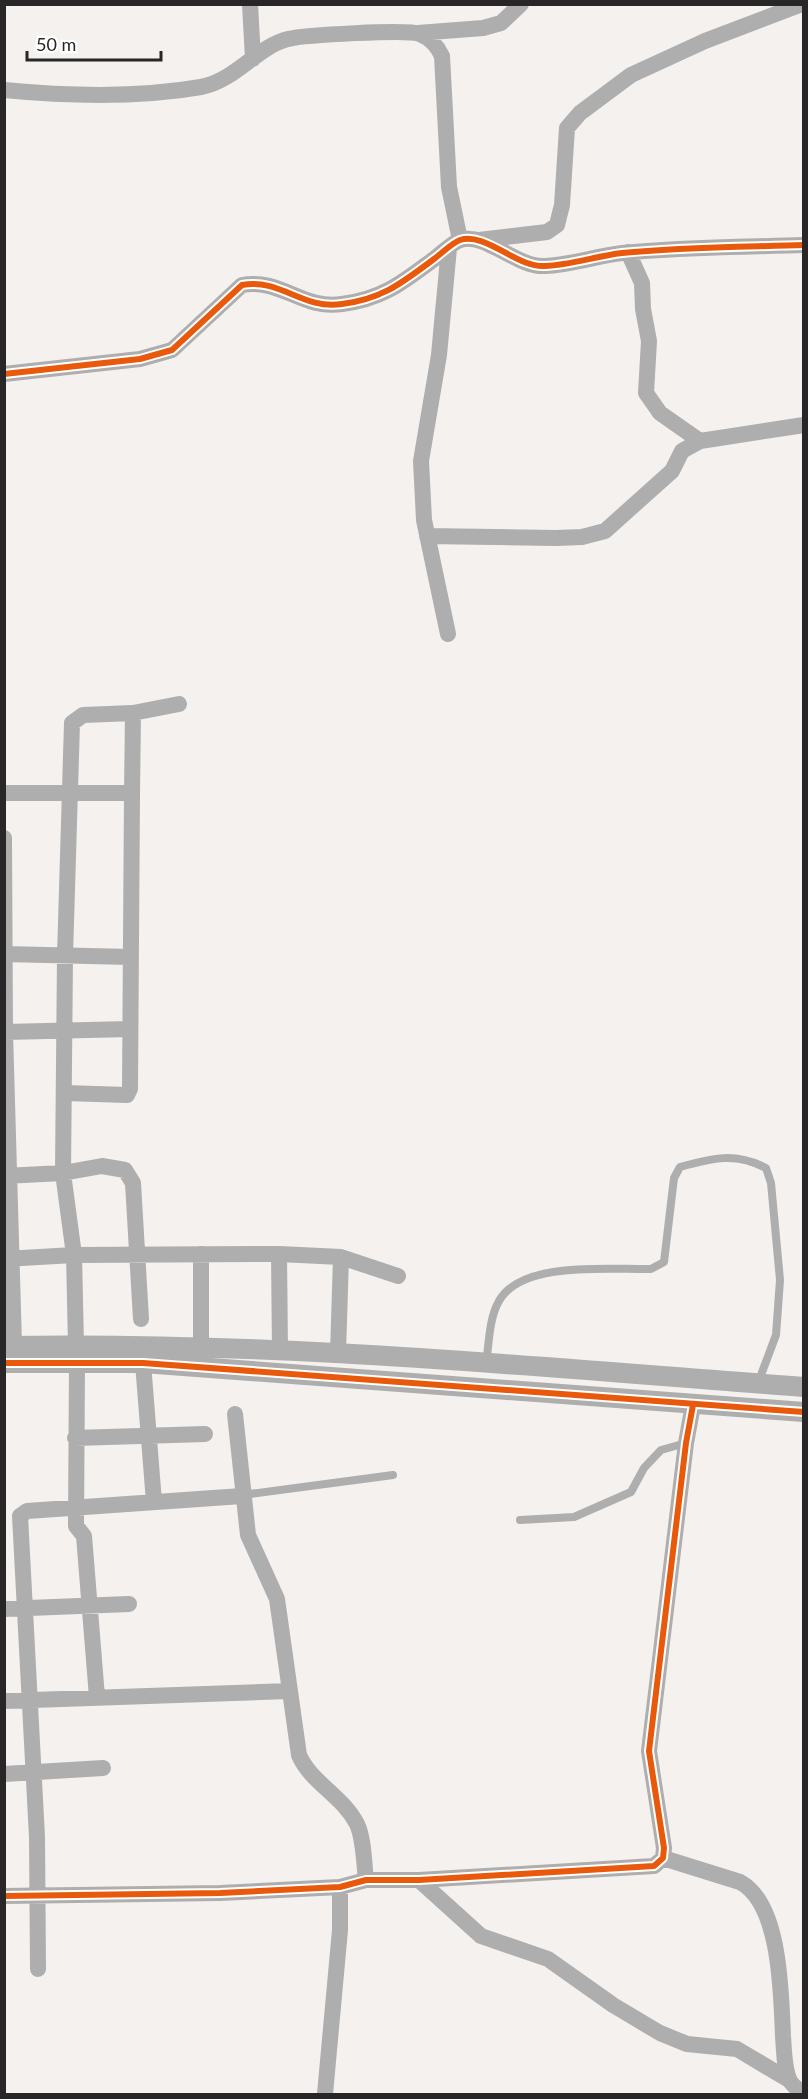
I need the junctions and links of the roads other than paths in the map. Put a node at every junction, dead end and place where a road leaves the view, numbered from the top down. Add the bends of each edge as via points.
1 (250, 4) edge
2 (521, 4) edge
3 (802, 4) edge
4 (418, 33) junction
5 (253, 59) junction
6 (4, 90) edge
7 (479, 240) junction
8 (455, 244) junction
9 (804, 245) edge
10 (628, 252) junction
11 (4, 374) edge
12 (804, 425) edge
13 (700, 441) junction
14 (427, 536) junction
15 (448, 634) dead end
16 (179, 704) dead end
17 (133, 713) junction
18 (4, 793) edge
19 (132, 793) junction
20 (71, 794) junction
21 (4, 838) edge
22 (5, 954) edge
23 (65, 956) junction
24 (131, 957) junction
25 (130, 1029) junction
26 (65, 1031) junction
27 (5, 1032) edge
28 (65, 1093) junction
29 (5, 1105) edge
30 (63, 1173) junction
31 (6, 1176) edge
32 (136, 1254) junction
33 (201, 1254) junction
34 (279, 1254) junction
35 (74, 1255) junction
36 (341, 1257) junction
37 (8, 1259) edge
38 (398, 1276) dead end
39 (141, 1319) dead end
40 (201, 1349) junction
41 (8, 1351) edge
42 (280, 1351) junction
43 (338, 1353) junction
44 (76, 1354) junction
45 (143, 1363) junction
46 (486, 1364) junction
47 (758, 1384) junction
48 (804, 1388) edge
49 (693, 1406) junction
50 (804, 1412) edge
51 (235, 1414) dead end
52 (206, 1434) dead end
53 (149, 1437) junction
54 (75, 1438) junction
55 (686, 1443) junction
56 (393, 1475) dead end
57 (242, 1496) junction
58 (154, 1502) junction
59 (75, 1507) junction
60 (520, 1520) dead end
61 (129, 1604) dead end
62 (90, 1606) junction
63 (25, 1608) junction
64 (4, 1609) edge
65 (289, 1691) junction
66 (97, 1697) junction
67 (4, 1701) edge
68 (31, 1701) junction
69 (103, 1768) dead end
70 (33, 1772) junction
71 (4, 1774) edge
72 (663, 1858) junction
73 (366, 1880) junction
74 (419, 1880) junction
75 (340, 1887) junction
76 (38, 1894) junction
77 (4, 1896) edge
78 (38, 1969) dead end
79 (789, 2080) junction
80 (326, 2094) edge
81 (803, 2094) edge

1 - 5 street
2 - 4 street via 501,23
3 - 7 street via 705,41 631,75 580,113 567,128 557,225 546,232
4 - 5 street via 287,39
4 - 8 street via 436,44 442,56
5 - 6 street via 231,75 202,87 55,95
7 - 8 street
7 - 10 street via 514,259 543,267
8 - 11 street via 394,289 375,297 341,305 310,303 273,286 258,282 243,285 172,350 140,359
8 - 14 street via 421,461
9 - 10 street
10 - 13 street via 642,284 649,341 646,393 660,412
12 - 13 street
13 - 14 street via 682,451 672,471 605,531 556,538
14 - 15 street
16 - 17 street
17 - 19 street
17 - 20 street via 75,718
18 - 20 street
19 - 20 street
19 - 24 street
20 - 23 street
21 - 22 street
22 - 23 street
22 - 27 street
23 - 24 street
23 - 26 street
24 - 25 street
25 - 26 street
25 - 28 street via 127,1095
26 - 27 street
26 - 28 street
27 - 29 street
28 - 30 street
29 - 31 street
30 - 31 street
30 - 32 street via 102,1167 125,1170 133,1183
30 - 35 street
31 - 37 street
32 - 33 street
32 - 35 street
32 - 39 street
33 - 34 street
33 - 40 street
34 - 36 street
34 - 42 street
35 - 37 street
35 - 44 street
36 - 38 street
36 - 43 street
37 - 41 street
40 - 42 street
40 - 44 street
41 - 44 street
42 - 43 street
43 - 46 street
44 - 45 street
44 - 54 street
45 - 49 street
45 - 53 street
46 - 47 street
46 - 47 lane via 499,1301 512,1286 561,1270 651,1269 664,1262 674,1178 680,1167 718,1157 750,1160 766,1168 771,1183 780,1280 776,1335
47 - 48 street
49 - 50 street
49 - 55 street
51 - 57 street
52 - 53 street
53 - 54 street
53 - 58 street
54 - 59 street
55 - 60 lane via 661,1450 632,1492 574,1517
55 - 72 street via 649,1751
56 - 57 lane
57 - 58 street
57 - 65 street via 252,1548 277,1599
58 - 59 street
59 - 62 street via 76,1526 84,1536
59 - 63 street via 27,1511 20,1516
61 - 62 street
62 - 63 street
62 - 66 street
63 - 64 street
63 - 68 street
65 - 66 street
65 - 73 street via 304,1768 340,1800 358,1825
66 - 68 street
67 - 68 street
68 - 70 street
69 - 70 street
70 - 71 street
70 - 76 street
72 - 74 street via 654,1866
72 - 79 street via 740,1882 759,1900 772,1930
73 - 74 street
73 - 75 street
74 - 79 street via 481,1936 548,1959 660,2033 687,2044 737,2049
75 - 76 street via 220,1893
75 - 80 street
76 - 77 street
76 - 78 street
79 - 81 street

